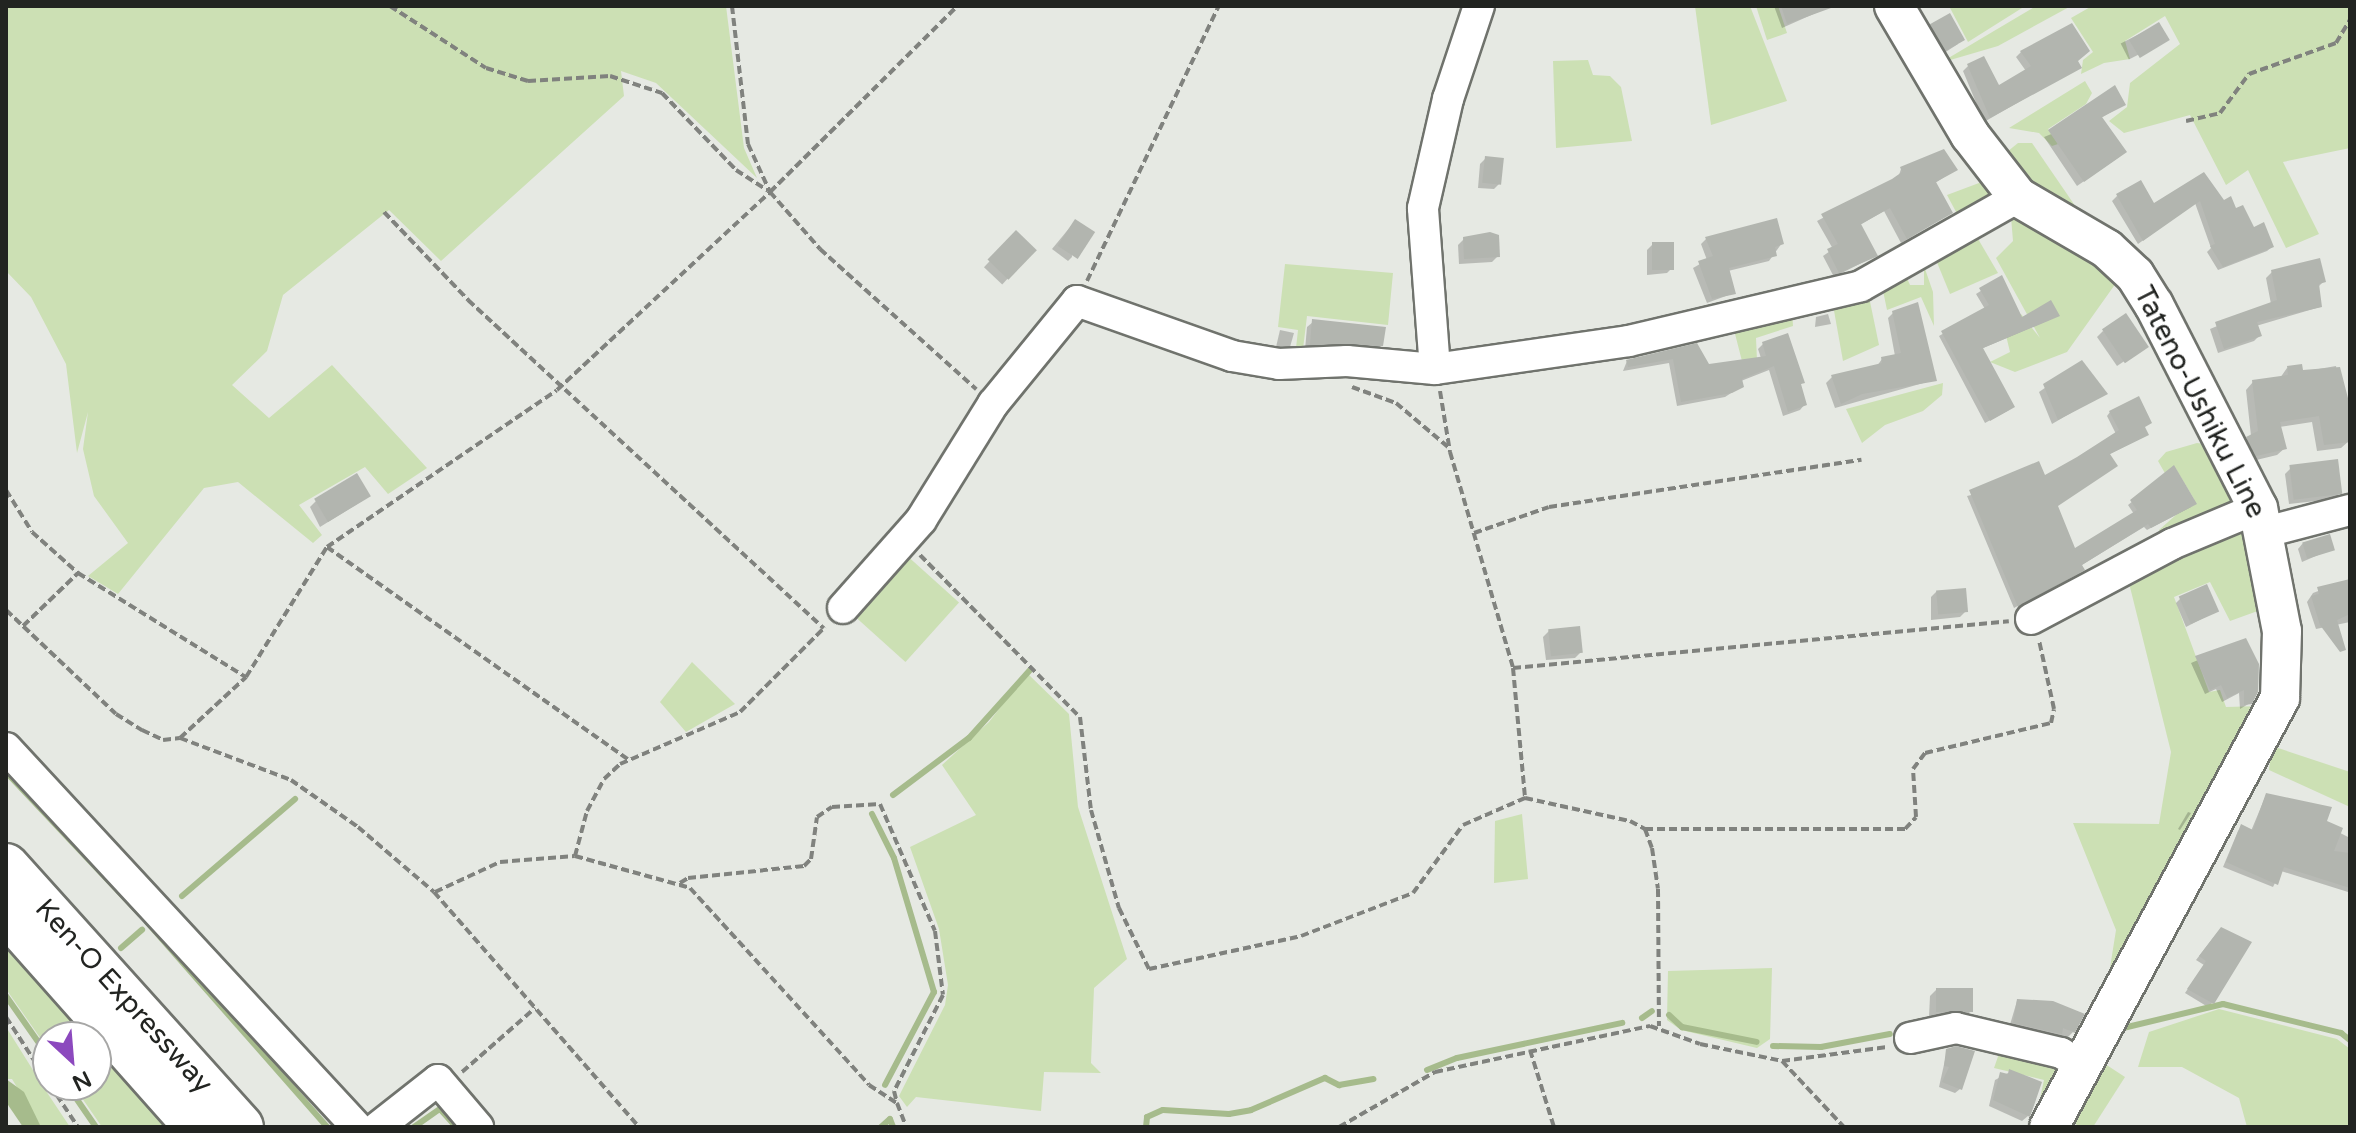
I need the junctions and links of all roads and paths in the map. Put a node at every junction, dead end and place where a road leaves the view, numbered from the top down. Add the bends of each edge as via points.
1 (390, 6) edge
2 (732, 6) edge
3 (957, 6) edge
4 (1219, 6) edge
5 (1479, 6) edge
6 (1894, 6) edge
7 (2350, 20) edge
8 (2186, 121) dead end
9 (770, 192) junction
10 (2018, 197) junction
11 (384, 212) dead end
12 (1077, 301) junction
13 (1435, 369) junction
14 (1340, 383) dead end
15 (563, 385) junction
16 (993, 404) junction
17 (1450, 448) junction
18 (1861, 460) dead end
19 (6, 490) edge
20 (2348, 512) edge
21 (2262, 520) junction
22 (1474, 533) junction
23 (902, 541) junction
24 (327, 547) junction
25 (78, 573) junction
26 (6, 610) edge
27 (834, 618) junction
28 (2031, 619) junction
29 (23, 626) junction
30 (1513, 668) junction
31 (246, 677) junction
32 (180, 738) junction
33 (6, 748) edge
34 (628, 759) junction
35 (1525, 798) junction
36 (1645, 829) junction
37 (575, 856) junction
38 (6, 866) edge
39 (680, 883) junction
40 (434, 892) junction
41 (6, 912) edge
42 (535, 1008) junction
43 (6, 1017) edge
44 (1659, 1026) junction
45 (1910, 1038) joint
46 (1530, 1050) junction
47 (32, 1058) edge
48 (1782, 1061) junction
49 (2083, 1066) junction
50 (444, 1088) junction
51 (60, 1101) edge
52 (897, 1103) junction
53 (78, 1127) edge
54 (197, 1127) edge
55 (241, 1127) edge
56 (357, 1127) edge
57 (378, 1127) edge
58 (478, 1127) edge
59 (639, 1127) edge
60 (906, 1127) edge
61 (1339, 1127) edge
62 (1554, 1127) edge
63 (1844, 1127) edge
64 (2049, 1127) edge

1 - 9 path via 486,68 528,81 610,76 662,93 736,170
2 - 9 path via 748,144
3 - 9 path
4 - 12 path
5 - 13 street via 1448,99 1423,208
6 - 10 main road, Tateno-Ushiku Line via 1970,135
7 - 8 path via 2336,43 2249,74 2220,113
9 - 15 path
9 - 16 path via 820,249
10 - 13 street via 1861,286 1629,341
10 - 21 main road, Tateno-Ushiku Line via 2089,236 2135,275
11 - 15 path via 468,300
12 - 13 street via 1232,356 1279,364 1347,361
12 - 16 street
13 - 17 path
14 - 17 path via 1396,403
15 - 24 path
15 - 27 path
16 - 23 street
17 - 22 path
18 - 22 path via 1549,507
19 - 25 path via 32,532
20 - 21 street
21 - 28 street via 2172,544
21 - 49 main road, Tateno-Ushiku Line via 2283,642 2280,698
22 - 30 path
23 - 27 street
23 - 35 path via 939,570 1080,717 1091,810 1119,908 1149,969 1301,936 1413,893 1463,825
24 - 31 path
24 - 34 path
25 - 29 path
25 - 31 path
26 - 29 path
27 - 34 path via 740,712
28 - 30 path
28 - 36 path via 2054,709 2051,723 1925,753 1913,769 1916,817 1905,829
29 - 32 path via 116,714 163,740
30 - 35 path
31 - 32 path
32 - 40 path via 291,780 358,827
33 - 56 street
34 - 37 path via 604,779 587,811
35 - 36 path via 1609,815
36 - 44 path via 1658,889
37 - 39 path
37 - 40 path via 500,862
38 - 55 highway, Ken-O Expressway
39 - 52 path via 869,1085
39 - 52 path via 804,866 811,859 817,817 832,807 880,804 935,931 943,995 894,1091
40 - 42 path
41 - 54 highway, Ken-O Expressway
42 - 50 path
42 - 59 path
43 - 47 path
44 - 46 path
44 - 48 path via 1700,1044
45 - 48 path via 1878,1050
45 - 49 street via 1956,1028 2061,1053
46 - 61 path via 1435,1072
46 - 62 path
48 - 63 path
49 - 64 main road, Tateno-Ushiku Line
50 - 57 street via 438,1080
50 - 58 street
51 - 53 path
52 - 60 path

